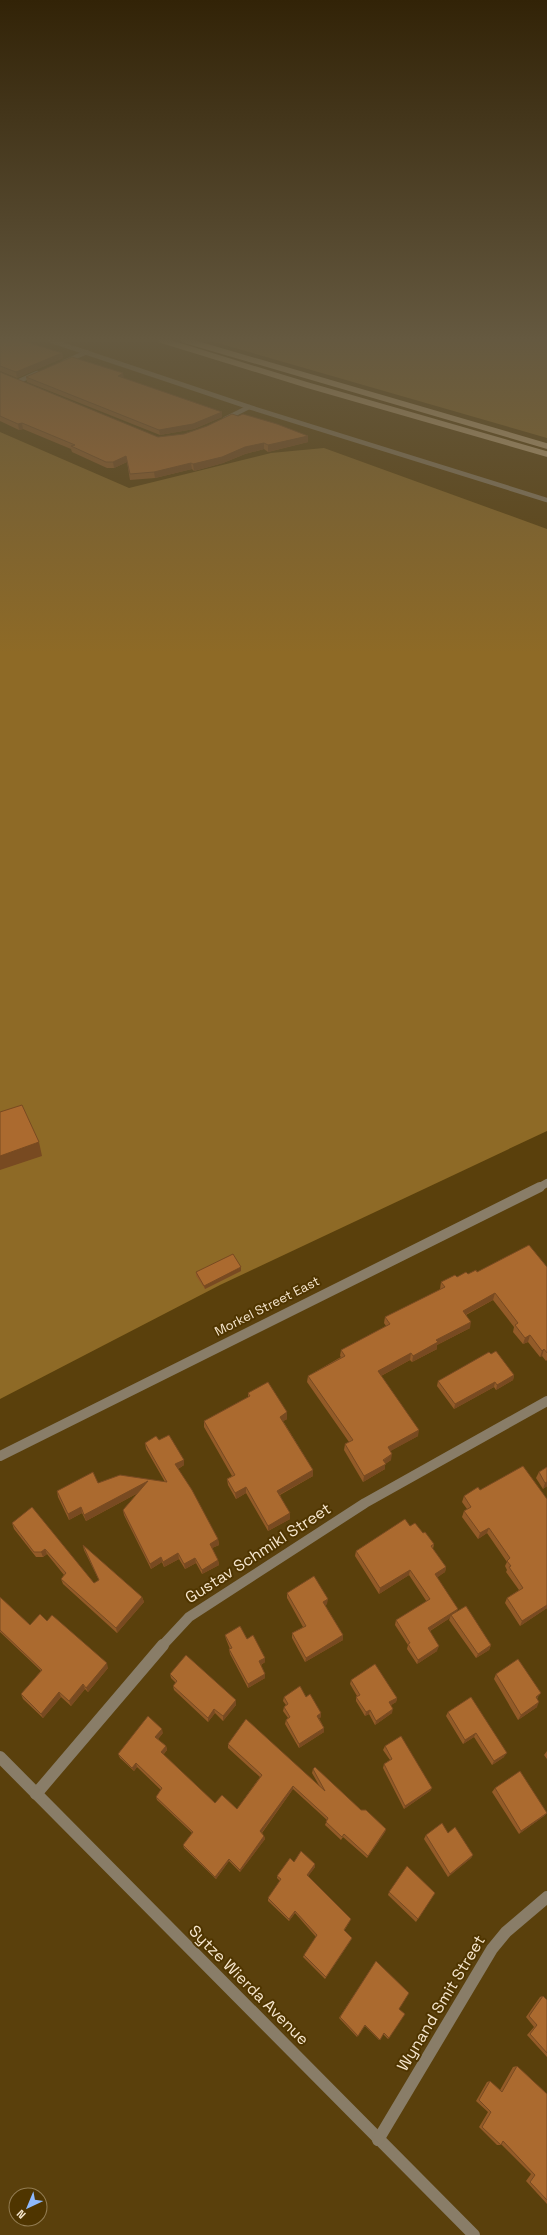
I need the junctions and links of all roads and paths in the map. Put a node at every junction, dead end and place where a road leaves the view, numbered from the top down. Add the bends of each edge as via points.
1 (369, 444) edge
2 (513, 444) edge
3 (547, 454) edge
4 (547, 500) edge
5 (547, 1183) edge
6 (547, 1400) edge
7 (0, 1456) edge
8 (0, 1757) edge
9 (36, 1794) junction
10 (547, 1897) edge
11 (378, 2140) junction
12 (474, 2235) edge

1 - 4 street
2 - 3 main road
5 - 7 street, Morkel Street East
6 - 9 street, Gustav Schmikl Street via 365,1503 189,1617 174,1631
8 - 9 street, Sytze Wierda Avenue
9 - 11 street, Sytze Wierda Avenue
10 - 11 street, Wynand Smit Street via 506,1932 492,1949
11 - 12 street, Sytze Wierda Avenue

